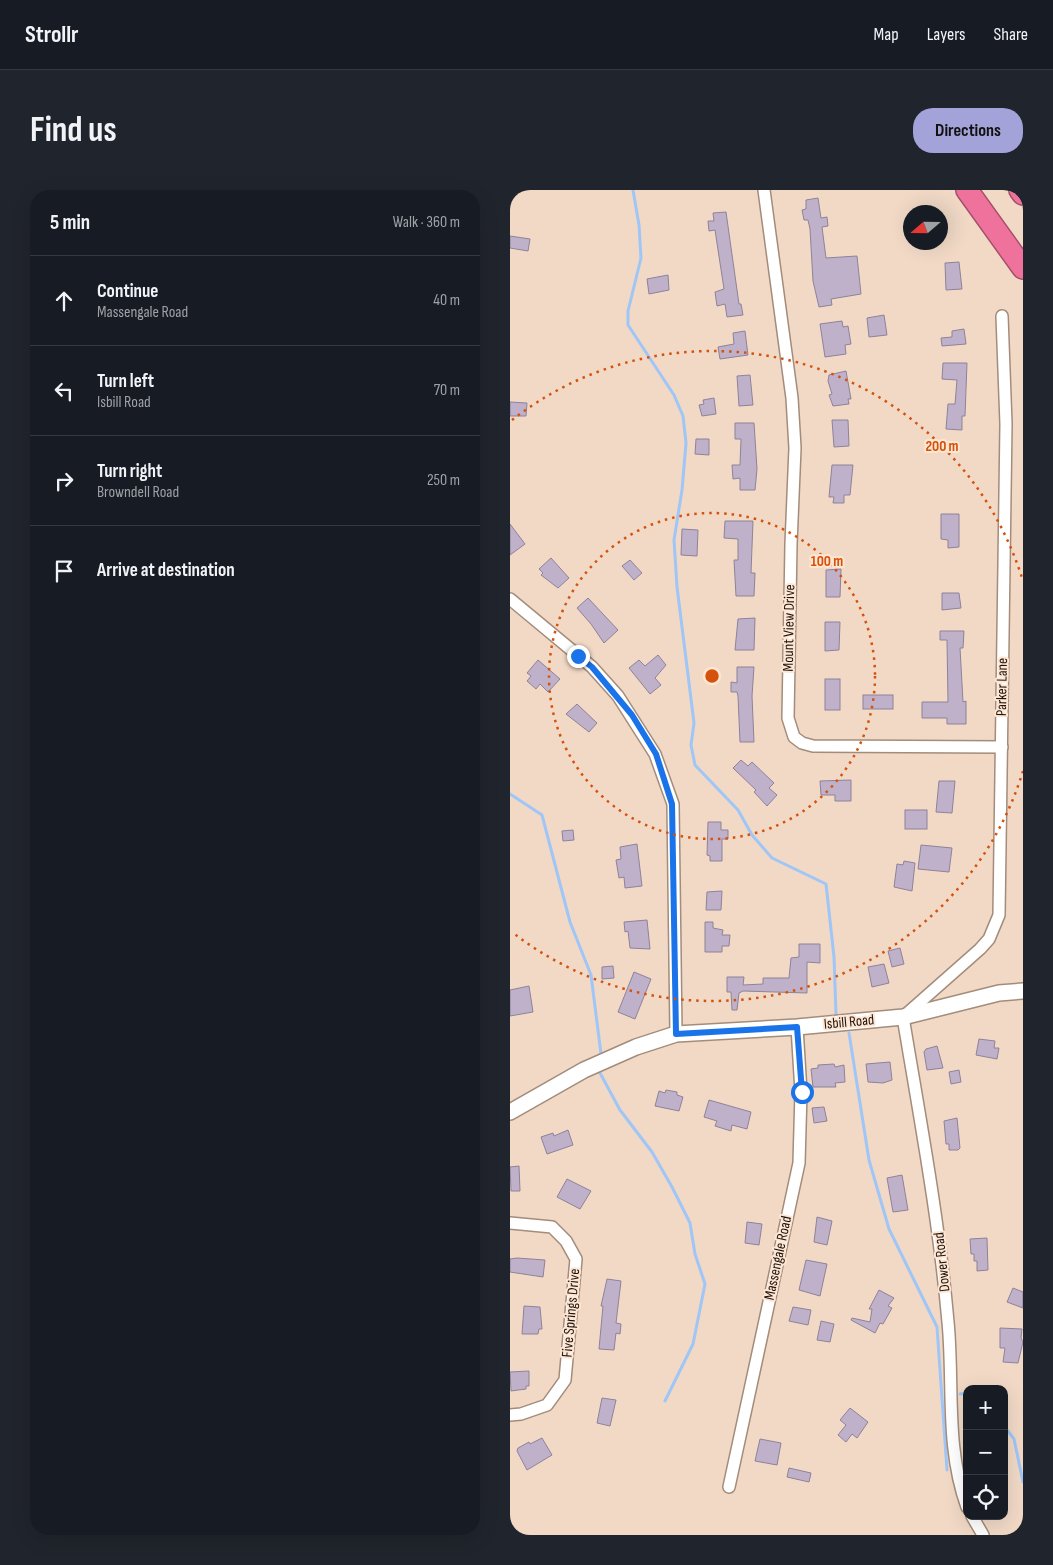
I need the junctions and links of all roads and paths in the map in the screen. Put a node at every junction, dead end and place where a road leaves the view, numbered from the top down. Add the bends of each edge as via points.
1 (764, 190) edge
2 (967, 190) edge
3 (1020, 190) edge
4 (1023, 194) edge
5 (1023, 268) edge
6 (1002, 316) dead end
7 (510, 598) edge
8 (1002, 747) junction
9 (1023, 991) edge
10 (903, 1017) junction
11 (797, 1027) junction
12 (676, 1034) junction
13 (510, 1112) edge
14 (510, 1223) edge
15 (510, 1415) edge
16 (729, 1487) dead end
17 (963, 1493) edge
18 (974, 1520) edge
19 (983, 1535) edge

1 - 8 street, Mount View Drive via 792,398 795,448 788,667 791,731 802,743 813,746
2 - 5 highway
3 - 4 highway
6 - 8 street, Parker Lane via 1006,424
7 - 12 street via 592,667 618,696 656,754 672,804
8 - 10 street, Parker Lane via 999,915 996,926 980,950
9 - 10 street, Isbill Road via 999,993
10 - 11 street, Isbill Road
10 - 17 street, Dower Road via 936,1209 948,1323 953,1458
11 - 12 street, Isbill Road
11 - 16 street, Massengale Road via 802,1092 799,1163
12 - 13 street, Isbill Road via 584,1070
14 - 15 street, Five Springs Drive via 552,1227 566,1241 576,1259 565,1380 547,1405
18 - 19 street

